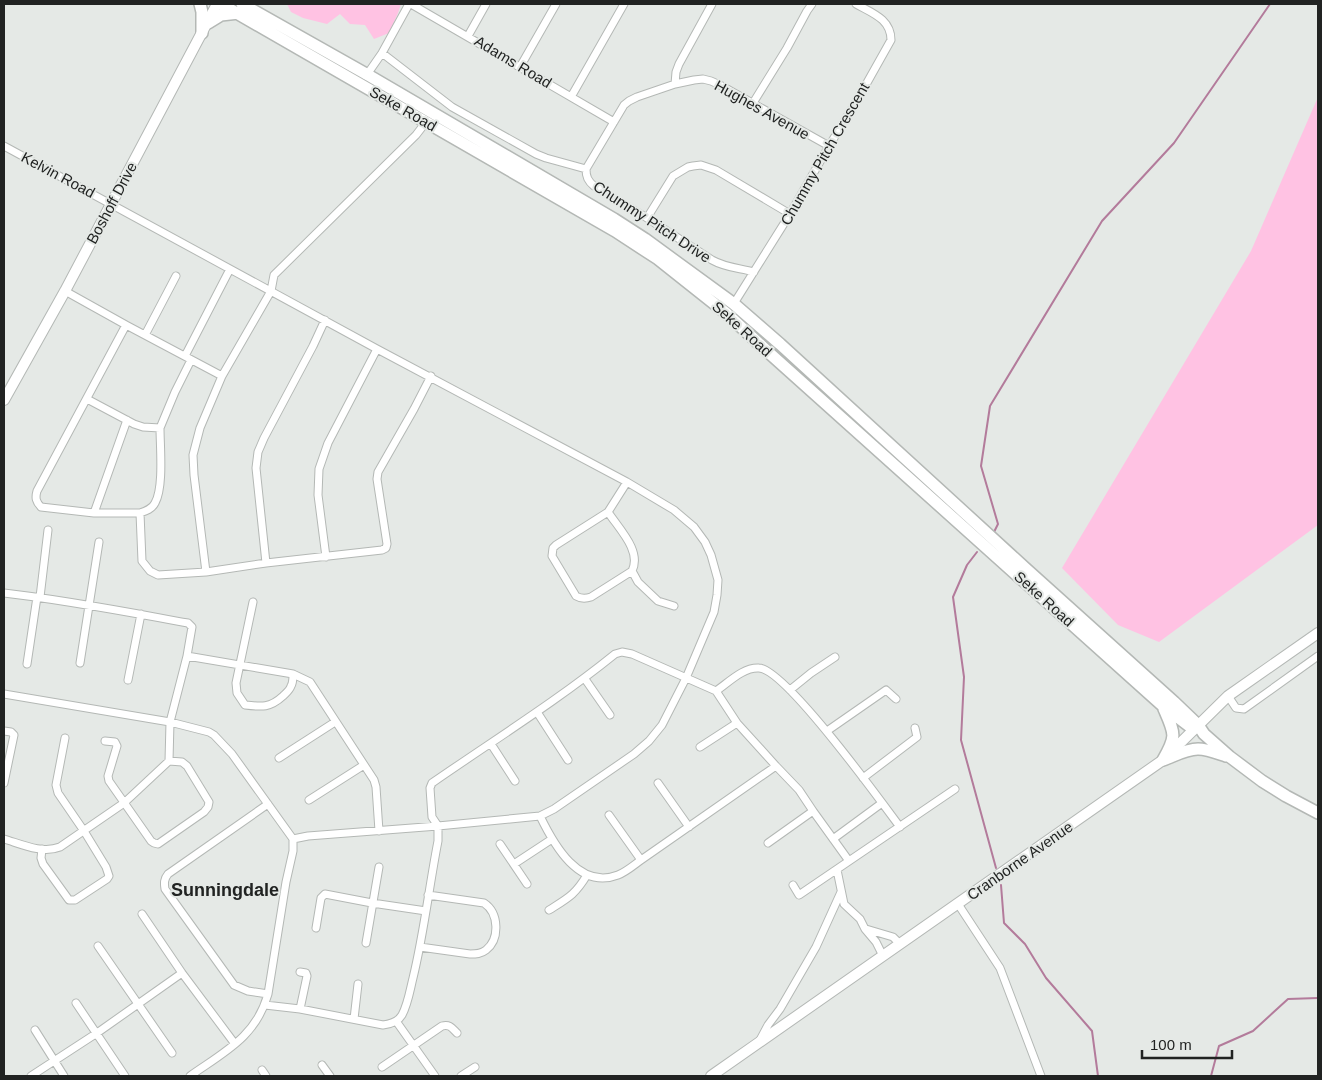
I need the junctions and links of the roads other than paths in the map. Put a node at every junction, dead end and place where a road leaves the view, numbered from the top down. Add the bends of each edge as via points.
1 (200, 4) edge
2 (217, 4) edge
3 (221, 4) edge
4 (410, 4) edge
5 (486, 4) edge
6 (556, 4) edge
7 (624, 4) edge
8 (712, 4) edge
9 (812, 4) edge
10 (856, 4) edge
11 (240, 9) edge
12 (205, 28) junction
13 (468, 36) junction
14 (382, 53) junction
15 (520, 67) junction
16 (368, 75) junction
17 (360, 84) junction
18 (675, 84) junction
19 (571, 97) junction
20 (753, 103) junction
21 (426, 122) junction
22 (614, 122) junction
23 (4, 146) edge
24 (828, 146) junction
25 (586, 169) junction
26 (112, 204) junction
27 (790, 214) junction
28 (647, 218) junction
29 (230, 269) junction
30 (754, 272) junction
31 (176, 276) dead end
32 (65, 291) junction
33 (271, 291) junction
34 (734, 304) junction
35 (726, 313) junction
36 (325, 320) junction
37 (126, 325) junction
38 (145, 335) junction
39 (377, 348) junction
40 (184, 356) junction
41 (191, 360) junction
42 (222, 376) junction
43 (431, 376) junction
44 (87, 399) junction
45 (4, 400) edge
46 (126, 420) junction
47 (160, 428) junction
48 (627, 482) junction
49 (608, 512) junction
50 (94, 513) junction
51 (140, 513) junction
52 (48, 530) dead end
53 (99, 542) dead end
54 (326, 557) junction
55 (266, 563) junction
56 (632, 571) junction
57 (206, 572) junction
58 (4, 593) edge
59 (39, 597) junction
60 (253, 602) dead end
61 (89, 606) junction
62 (674, 606) dead end
63 (141, 614) junction
64 (1318, 633) edge
65 (187, 656) junction
66 (1318, 656) edge
67 (834, 657) dead end
68 (80, 662) dead end
69 (27, 664) dead end
70 (240, 665) junction
71 (293, 674) junction
72 (686, 678) junction
73 (585, 679) junction
74 (128, 680) dead end
75 (790, 690) junction
76 (716, 691) junction
77 (4, 694) edge
78 (1228, 696) junction
79 (896, 699) dead end
80 (1163, 706) junction
81 (537, 712) junction
82 (610, 715) dead end
83 (170, 722) junction
84 (335, 722) junction
85 (737, 723) junction
86 (915, 728) dead end
87 (1199, 729) junction
88 (4, 731) edge
89 (827, 731) junction
90 (65, 738) dead end
91 (106, 741) dead end
92 (491, 744) junction
93 (700, 747) dead end
94 (1230, 757) junction
95 (279, 758) dead end
96 (568, 760) dead end
97 (1163, 760) junction
98 (169, 761) junction
99 (364, 765) junction
100 (776, 766) junction
101 (863, 778) junction
102 (515, 782) dead end
103 (4, 783) edge
104 (658, 783) dead end
105 (955, 789) dead end
106 (310, 800) dead end
107 (124, 803) junction
108 (882, 803) junction
109 (268, 804) junction
110 (814, 811) junction
111 (1318, 813) edge
112 (609, 815) dead end
113 (540, 816) junction
114 (438, 826) junction
115 (689, 827) junction
116 (900, 827) junction
117 (84, 831) junction
118 (378, 831) junction
119 (4, 839) edge
120 (293, 839) junction
121 (552, 839) junction
122 (833, 839) junction
123 (768, 843) dead end
124 (500, 844) dead end
125 (42, 849) junction
126 (641, 860) junction
127 (849, 861) junction
128 (514, 864) junction
129 (379, 867) dead end
130 (837, 870) junction
131 (587, 875) junction
132 (527, 884) dead end
133 (793, 885) dead end
134 (841, 892) junction
135 (428, 895) junction
136 (372, 903) junction
137 (958, 904) junction
138 (548, 910) dead end
139 (426, 911) junction
140 (142, 914) dead end
141 (316, 928) dead end
142 (865, 929) junction
143 (366, 943) dead end
144 (900, 944) junction
145 (98, 946) dead end
146 (420, 947) junction
147 (883, 956) junction
148 (182, 972) junction
149 (300, 972) dead end
150 (358, 984) dead end
151 (268, 994) junction
152 (76, 1002) dead end
153 (138, 1003) junction
154 (265, 1005) junction
155 (300, 1009) junction
156 (354, 1019) junction
157 (396, 1021) junction
158 (35, 1030) dead end
159 (97, 1033) junction
160 (456, 1033) dead end
161 (759, 1042) junction
162 (235, 1044) junction
163 (413, 1045) junction
164 (172, 1052) dead end
165 (55, 1062) junction
166 (322, 1065) dead end
167 (382, 1067) dead end
168 (475, 1067) dead end
169 (32, 1076) edge
170 (64, 1076) edge
171 (125, 1076) edge
172 (190, 1076) edge
173 (330, 1076) edge
174 (436, 1076) edge
175 (461, 1076) edge
176 (711, 1076) edge
177 (1041, 1076) edge

1 - 12 main road
2 - 12 street, Boshoff Drive
3 - 11 main road, Seke Road
4 - 13 street, Adams Road
4 - 14 street
5 - 13 street
6 - 15 street
7 - 19 street
8 - 18 street via 679,64
9 - 20 street
10 - 24 street, Chummy Pitch Crescent via 888,25 891,40
11 - 12 main road via 221,15
11 - 16 main road, Seke Road
11 - 17 main road, Seke Road
12 - 26 street, Boshoff Drive
13 - 15 street, Adams Road
14 - 16 street
14 - 25 street, Chummy Pitch Drive via 452,107 536,154
15 - 19 street, Adams Road
16 - 17 street
16 - 34 main road, Seke Road via 614,219
17 - 21 main road, Seke Road
18 - 20 street, Hughes Avenue via 702,79 711,81
18 - 22 street, Hughes Avenue via 628,101
19 - 22 street, Adams Road
20 - 24 street, Hughes Avenue
21 - 33 street via 274,275
21 - 35 main road, Seke Road via 658,259
22 - 25 street, Hughes Avenue
23 - 26 street, Kelvin Road
24 - 27 street, Chummy Pitch Crescent
25 - 28 street, Chummy Pitch Drive via 589,182
26 - 29 street, Kelvin Road
26 - 32 street, Boshoff Drive
27 - 28 street via 716,170 693,166 673,176
27 - 30 street, Chummy Pitch Crescent
28 - 30 street, Chummy Pitch Drive via 720,265
29 - 33 street, Kelvin Road
29 - 40 street
30 - 34 street, Chummy Pitch Crescent
31 - 38 street
32 - 37 street
32 - 45 street, Boshoff Drive
33 - 36 street, Kelvin Road
33 - 42 street
34 - 35 street, Chummy Pitch Crescent
34 - 87 main road, Seke Road via 1174,702
35 - 80 main road, Seke Road
36 - 39 street, Kelvin Road
36 - 55 street via 258,452 256,468
37 - 38 street
37 - 44 street
38 - 40 street
39 - 43 street, Kelvin Road
39 - 54 street via 328,443 319,469 318,495
40 - 41 street
41 - 42 street
41 - 47 street
42 - 57 street via 200,428 193,455
43 - 48 street, Kelvin Road
43 - 54 street via 378,472 386,548
44 - 46 street
44 - 50 street via 35,497 41,507
46 - 47 street via 143,427
46 - 50 street
47 - 51 street via 160,479 156,502
48 - 49 street
48 - 72 street, Kelvin Road via 687,520 711,555 718,580 714,612
49 - 56 street via 633,549
49 - 56 street via 556,545 552,556 580,598 588,599
50 - 51 street
51 - 57 street via 142,561 150,572 158,575
52 - 59 street
53 - 61 street
54 - 55 street
55 - 57 street
56 - 62 street via 638,582 658,601
58 - 59 street
59 - 61 street
59 - 69 street
60 - 70 street
61 - 63 street
61 - 68 street
63 - 65 street via 188,623 192,632
63 - 74 street
64 - 78 street, Cranborne Avenue
65 - 70 street
65 - 83 street
66 - 78 street via 1247,707 1236,708
67 - 75 street
70 - 71 street
70 - 71 street via 236,688 242,702 248,706 273,704 291,687
71 - 84 street via 310,682
72 - 73 street via 622,652 615,654
72 - 76 street
72 - 113 street, Kelvin Road via 650,741
73 - 81 street
73 - 82 street
75 - 76 street via 762,668 743,672
75 - 89 street
76 - 85 street
77 - 83 street
78 - 87 street, Cranborne Avenue
79 - 89 street via 886,690
80 - 87 main road, Seke Road
80 - 97 main road via 1174,736
81 - 92 street
81 - 96 street
83 - 98 street
83 - 109 street via 214,735
84 - 95 street
84 - 99 street
85 - 93 street
85 - 100 street
86 - 101 street via 917,737
87 - 94 main road, Seke Road
87 - 97 street, Cranborne Avenue
88 - 103 street via 14,736
89 - 101 street
90 - 117 street via 56,788
91 - 107 street via 116,744 108,776
92 - 102 street
92 - 114 street via 432,782 432,817
94 - 97 main road via 1198,749
94 - 111 main road, Seke Road via 1262,781
97 - 137 street, Cranborne Avenue
98 - 107 street
98 - 107 street via 182,762 187,766 209,802 204,812 154,844
99 - 106 street
99 - 118 street via 376,787
100 - 110 street
100 - 115 street
101 - 108 street
104 - 115 street
105 - 116 street
107 - 117 street
108 - 116 street
108 - 122 street
109 - 120 street
109 - 151 street via 168,874 164,881 165,889 234,985
110 - 122 street
110 - 123 street
112 - 126 street
113 - 114 street
113 - 121 street
114 - 118 street
114 - 135 street
115 - 126 street
116 - 127 street
117 - 125 street via 60,847
117 - 125 street via 109,876 75,900 69,900 43,864
118 - 120 street
119 - 125 street
120 - 151 street
121 - 128 street
121 - 131 street via 567,860
122 - 127 street
124 - 128 street
126 - 131 street via 619,875
127 - 130 street
128 - 132 street
129 - 136 street
130 - 133 street via 799,895
130 - 134 street
131 - 138 street via 570,897
134 - 142 street via 844,904 860,919
134 - 161 street via 816,947
135 - 139 street
135 - 146 street via 484,903 494,915 496,928 488,949 478,953
136 - 139 street
136 - 141 street via 325,894 321,898
136 - 143 street
137 - 144 street, Cranborne Avenue
137 - 177 street via 1000,968
139 - 146 street
140 - 148 street
142 - 144 street via 893,937
142 - 147 street
144 - 147 street, Cranborne Avenue
145 - 153 street
146 - 157 street via 406,1006
147 - 161 street, Cranborne Avenue
148 - 153 street
148 - 162 street
149 - 155 street via 307,976
150 - 156 street
151 - 154 street
152 - 159 street
153 - 159 street
153 - 164 street
154 - 155 street
154 - 162 street
155 - 156 street
156 - 157 street via 383,1024
157 - 163 street
158 - 165 street
159 - 165 street
159 - 171 street
160 - 163 street via 445,1025
161 - 176 street, Cranborne Avenue
162 - 172 street
163 - 167 street
163 - 174 street
165 - 169 street
165 - 170 street
166 - 173 street
168 - 175 street

